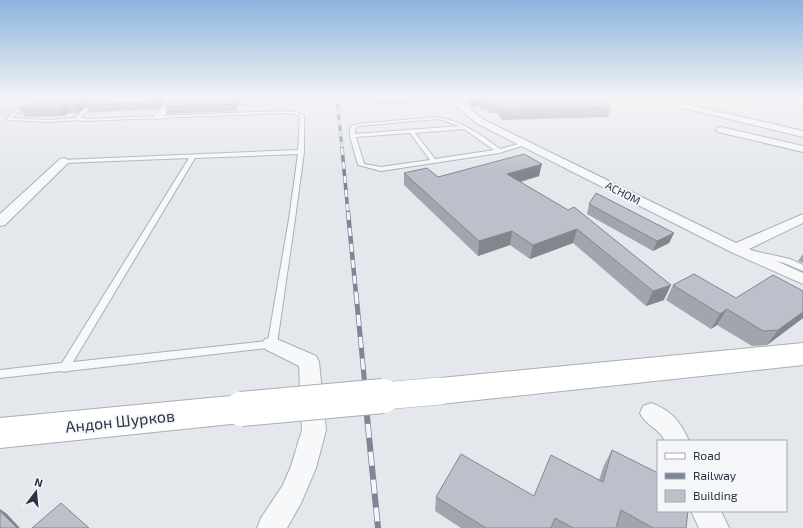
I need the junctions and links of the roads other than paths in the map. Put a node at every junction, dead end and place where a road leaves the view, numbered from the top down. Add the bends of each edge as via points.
1 (302, 123) edge
2 (384, 123) edge
3 (456, 123) edge
4 (482, 123) edge
5 (754, 123) edge
6 (465, 127) junction
7 (722, 130) dead end
8 (411, 131) junction
9 (803, 134) edge
10 (353, 136) junction
11 (525, 144) junction
12 (803, 149) edge
13 (499, 150) junction
14 (301, 152) junction
15 (193, 156) junction
16 (64, 161) joint
17 (434, 161) junction
18 (803, 218) edge
19 (0, 222) edge
20 (736, 249) junction
21 (803, 268) edge
22 (803, 279) edge
23 (272, 344) junction
24 (803, 354) edge
25 (64, 368) junction
26 (0, 374) edge
27 (650, 413) dead end
28 (0, 433) edge
29 (676, 440) edge
30 (705, 512) edge
31 (272, 528) edge
32 (714, 528) edge

1 - 14 lane
2 - 10 lane via 357,125 352,128
3 - 6 lane
4 - 11 street, АСНОМ
5 - 9 street
6 - 8 lane
6 - 13 lane
7 - 12 street
8 - 10 lane
8 - 17 lane
10 - 17 lane via 361,165 369,168 381,169
11 - 13 lane
11 - 20 street, АСНОМ
13 - 17 lane
14 - 15 lane
14 - 23 lane
15 - 16 lane
15 - 25 lane
16 - 19 street
18 - 20 street
20 - 21 lane via 787,261
20 - 22 street, АСНОМ
23 - 25 lane
23 - 31 street via 309,362 314,430 292,494
24 - 28 main road, Андон Шурков, bridge
25 - 26 lane
27 - 29 street via 670,428
30 - 32 street

